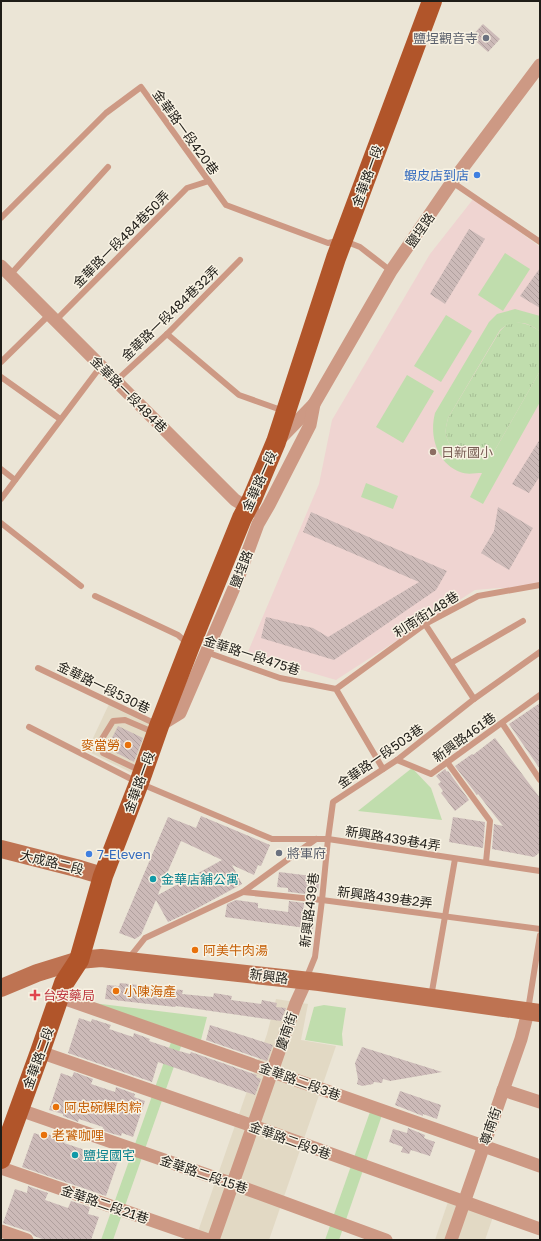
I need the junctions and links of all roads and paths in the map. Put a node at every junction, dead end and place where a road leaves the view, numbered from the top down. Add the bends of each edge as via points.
1 (432, 1) edge
2 (540, 65) edge
3 (108, 167) dead end
4 (209, 182) junction
5 (452, 182) junction
6 (1, 218) edge
7 (342, 240) junction
8 (540, 242) edge
9 (240, 260) dead end
10 (5, 271) edge
11 (391, 271) junction
12 (52, 318) junction
13 (167, 334) junction
14 (1, 362) edge
15 (101, 366) junction
16 (1, 377) edge
17 (116, 381) junction
18 (314, 404) junction
19 (286, 412) junction
20 (60, 419) junction
21 (276, 442) junction
22 (1, 469) edge
23 (15, 480) junction
24 (1, 499) edge
25 (254, 512) junction
26 (1, 523) edge
27 (540, 585) edge
28 (81, 586) dead end
29 (95, 596) dead end
30 (523, 621) dead end
31 (425, 624) junction
32 (198, 649) junction
33 (540, 652) edge
34 (451, 663) junction
35 (38, 668) dead end
36 (336, 689) junction
37 (540, 695) edge
38 (474, 699) junction
39 (502, 723) junction
40 (29, 727) dead end
41 (158, 730) junction
42 (397, 760) junction
43 (448, 762) junction
44 (383, 768) junction
45 (141, 777) junction
46 (540, 780) edge
47 (316, 839) junction
48 (328, 839) junction
49 (1, 849) edge
50 (455, 859) junction
51 (486, 862) junction
52 (540, 871) edge
53 (103, 876) junction
54 (243, 892) junction
55 (322, 900) junction
56 (445, 915) junction
57 (540, 929) edge
58 (540, 935) edge
59 (79, 960) junction
60 (127, 960) junction
61 (306, 981) junction
62 (1, 988) edge
63 (60, 996) junction
64 (431, 998) junction
65 (534, 1012) edge
66 (40, 1052) junction
67 (272, 1071) junction
68 (503, 1090) junction
69 (540, 1102) edge
70 (20, 1110) junction
71 (253, 1126) junction
72 (483, 1147) junction
73 (3, 1148) edge
74 (540, 1166) edge
75 (1, 1168) edge
76 (233, 1184) junction
77 (464, 1203) junction
78 (540, 1229) edge
79 (1, 1231) edge
80 (27, 1240) edge
81 (208, 1240) edge
82 (213, 1240) edge
83 (386, 1240) edge
84 (451, 1240) edge

1 - 7 main road, 金華路一段
2 - 5 street, 鹽埕路
3 - 10 lane
4 - 6 lane, 金華路一段420巷 via 141,87 106,113
4 - 7 lane, 金華路一段420巷 via 226,205 328,243
4 - 12 lane, 金華路一段484巷50弄 via 187,188
5 - 8 lane
5 - 11 street, 鹽埕路
7 - 11 lane via 360,247
7 - 19 main road, 金華路一段
9 - 13 lane, 金華路一段484巷32弄
10 - 12 street, 金華路一段484巷
11 - 18 street, 鹽埕路
12 - 14 lane, 金華路一段484巷50弄
12 - 15 street, 金華路一段484巷
13 - 17 lane, 金華路一段484巷32弄
13 - 19 lane via 239,396
15 - 17 street, 金華路一段484巷
15 - 20 lane
16 - 20 lane
17 - 25 street, 金華路一段484巷 via 235,500
18 - 21 street, 鹽埕路
18 - 25 street, 鹽埕路 via 310,425 269,505
19 - 21 main road, 金華路一段
20 - 23 lane
21 - 25 main road, 金華路一段
22 - 23 lane
23 - 24 lane
25 - 32 main road, 金華路一段
26 - 28 lane
27 - 31 lane, 利南街148巷 via 478,596
29 - 32 lane, 金華路一段475巷 via 178,635
30 - 34 lane
31 - 34 lane
31 - 36 lane, 利南街148巷
32 - 36 lane, 金華路一段475巷 via 280,678
32 - 41 main road, 金華路一段
33 - 38 lane, 金華路一段503巷
34 - 38 lane
35 - 41 lane, 金華路一段530巷
36 - 44 lane
37 - 39 lane, 新興路461巷
38 - 42 lane, 金華路一段503巷
39 - 43 lane, 新興路461巷
39 - 46 lane
40 - 45 lane
41 - 45 main road, 金華路一段
41 - 45 lane via 125,720 113,721 100,742 102,752
42 - 43 lane, 新興路461巷 via 431,774
42 - 44 lane, 金華路一段503巷
43 - 51 lane via 490,820
44 - 48 lane, 金華路一段503巷 via 333,802
45 - 47 lane via 272,839
45 - 53 main road, 金華路一段
47 - 48 lane
47 - 54 lane
48 - 50 lane, 新興路439巷4弄
48 - 55 lane, 新興路439巷
49 - 53 street, 大成路二段
50 - 51 lane, 新興路439巷4弄
50 - 56 lane
51 - 52 lane, 新興路439巷4弄
53 - 59 main road, 金華路一段
54 - 55 lane, 新興路439巷2弄
54 - 60 lane via 145,938
55 - 56 lane, 新興路439巷2弄
55 - 61 lane, 新興路439巷 via 315,957
56 - 57 lane, 新興路439巷2弄
56 - 64 lane
58 - 65 lane
59 - 60 street, 新興路
59 - 62 street, 新興路
59 - 63 main road, 金華路二段 via 64,983
60 - 61 street, 新興路
61 - 64 street, 新興路
61 - 67 street, 慶南街
63 - 66 main road, 金華路二段
63 - 67 street, 金華路二段3巷
64 - 65 street, 新興路
65 - 68 street, 尊南街 via 521,1039
66 - 70 main road, 金華路二段
66 - 71 street, 金華路二段9巷
67 - 71 street, 慶南街
67 - 72 street, 金華路二段3巷
68 - 69 street
68 - 72 street, 尊南街
70 - 73 main road, 金華路二段
70 - 76 street, 金華路二段15巷
71 - 76 street, 慶南街
71 - 77 street, 金華路二段9巷
72 - 74 street, 金華路二段3巷
72 - 77 street, 尊南街
75 - 81 street, 金華路二段21巷
76 - 82 street, 慶南街
76 - 83 street, 金華路二段15巷
77 - 78 street, 金華路二段9巷
77 - 84 street, 尊南街
79 - 80 street

